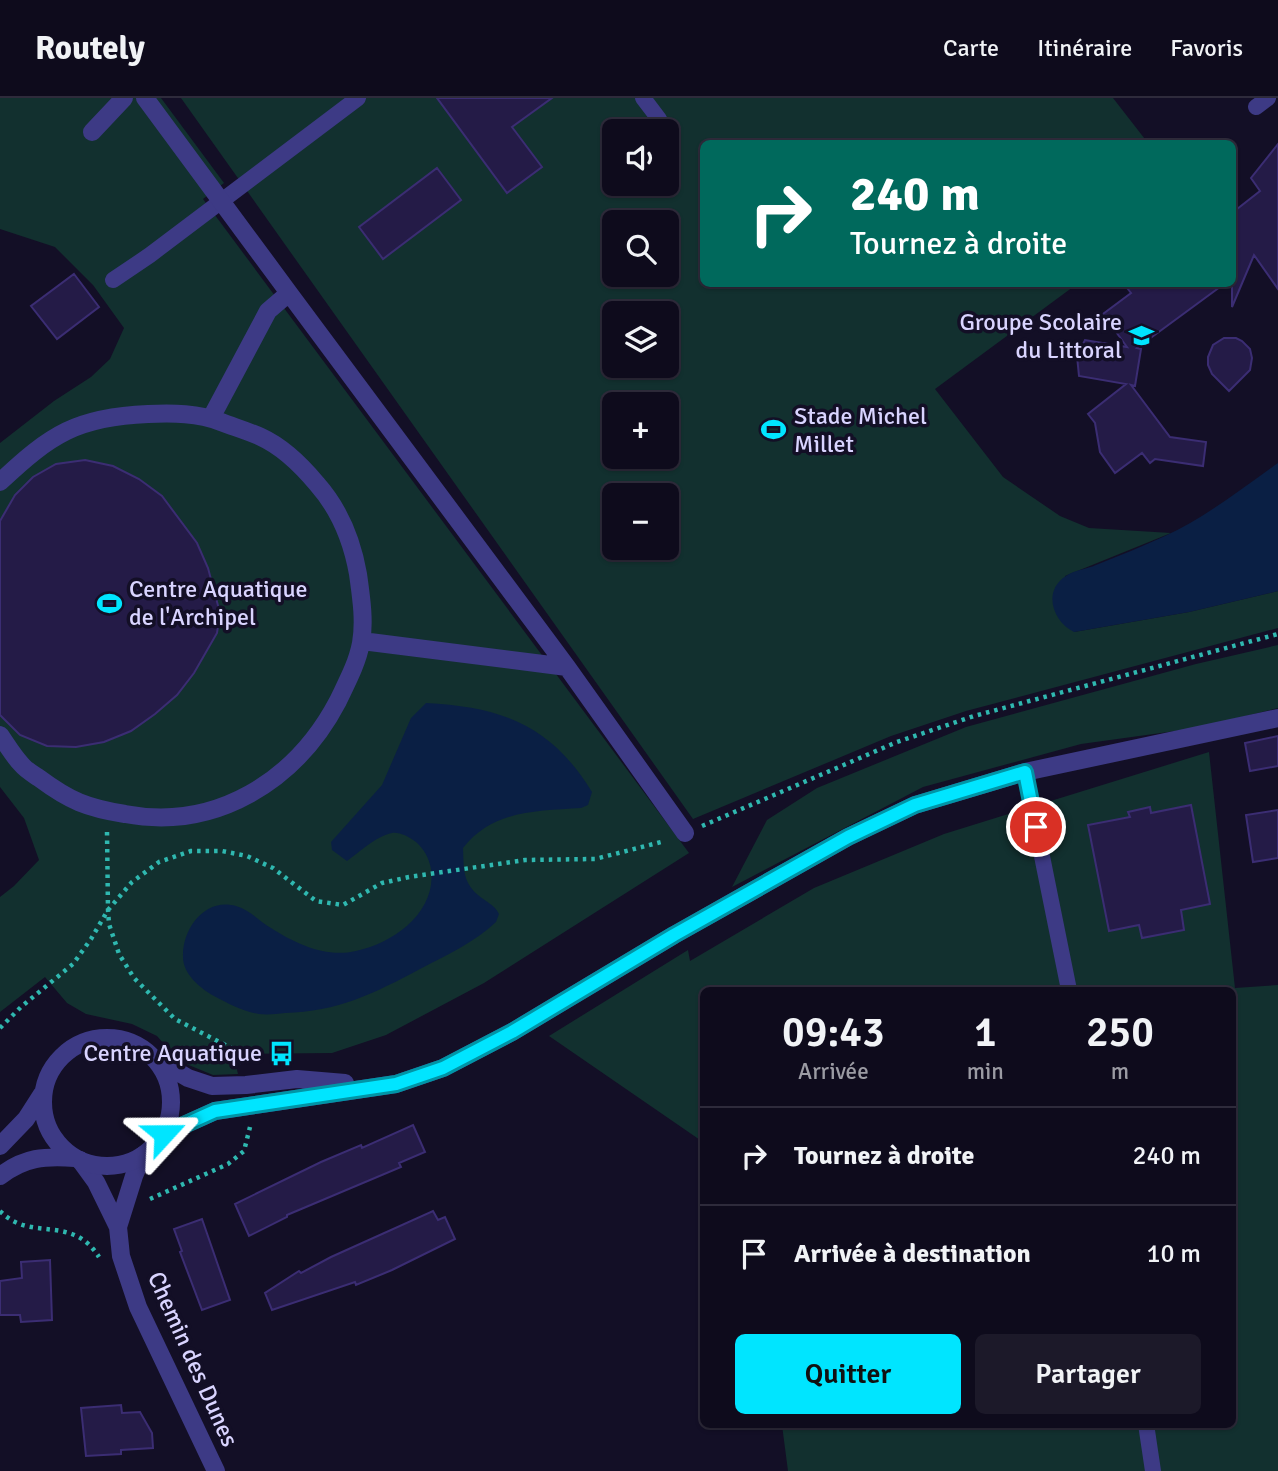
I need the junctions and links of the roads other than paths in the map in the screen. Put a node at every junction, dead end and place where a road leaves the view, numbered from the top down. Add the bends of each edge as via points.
1 (124, 98) edge
2 (145, 98) edge
3 (358, 98) edge
4 (643, 98) edge
5 (659, 119) dead end
6 (92, 132) dead end
7 (221, 201) junction
8 (113, 280) dead end
9 (289, 293) junction
10 (211, 418) junction
11 (0, 482) edge
12 (362, 641) junction
13 (567, 667) junction
14 (1278, 718) edge
15 (0, 736) edge
16 (1025, 772) junction
17 (685, 833) road end
18 (1068, 987) edge
19 (159, 1061) junction
20 (372, 1086) junction
21 (42, 1094) junction
22 (164, 1134) junction
23 (0, 1146) edge
24 (143, 1155) junction
25 (77, 1159) junction
26 (0, 1176) edge
27 (118, 1227) junction
28 (1147, 1428) edge
29 (216, 1471) edge
30 (1153, 1471) edge

1 - 6 street
2 - 7 street
3 - 7 lane
4 - 5 lane
7 - 8 lane
7 - 9 street
9 - 10 street via 268,311
9 - 13 street
10 - 11 street via 175,412 114,415 81,423 37,447
10 - 12 street via 263,438 301,465 333,502 354,548
12 - 13 street
12 - 15 street via 353,671 327,722 303,753 281,775 208,812 138,817 75,803 22,766
13 - 17 street
14 - 16 street
16 - 18 lane
16 - 20 street via 889,817 443,1068 396,1084
19 - 20 street via 212,1086 298,1079
19 - 21 street via 139,1045 115,1037 90,1039 67,1051 50,1070
19 - 22 street via 170,1084 172,1110
20 - 22 street via 215,1111
21 - 23 street
21 - 25 street via 50,1131
22 - 24 street
24 - 25 street via 125,1164 99,1167
24 - 27 street, Chemin des Dunes
25 - 26 street via 44,1156 14,1165
25 - 27 street, Chemin des Dunes via 96,1182
27 - 29 street, Chemin des Dunes via 121,1256 138,1307
28 - 30 lane

